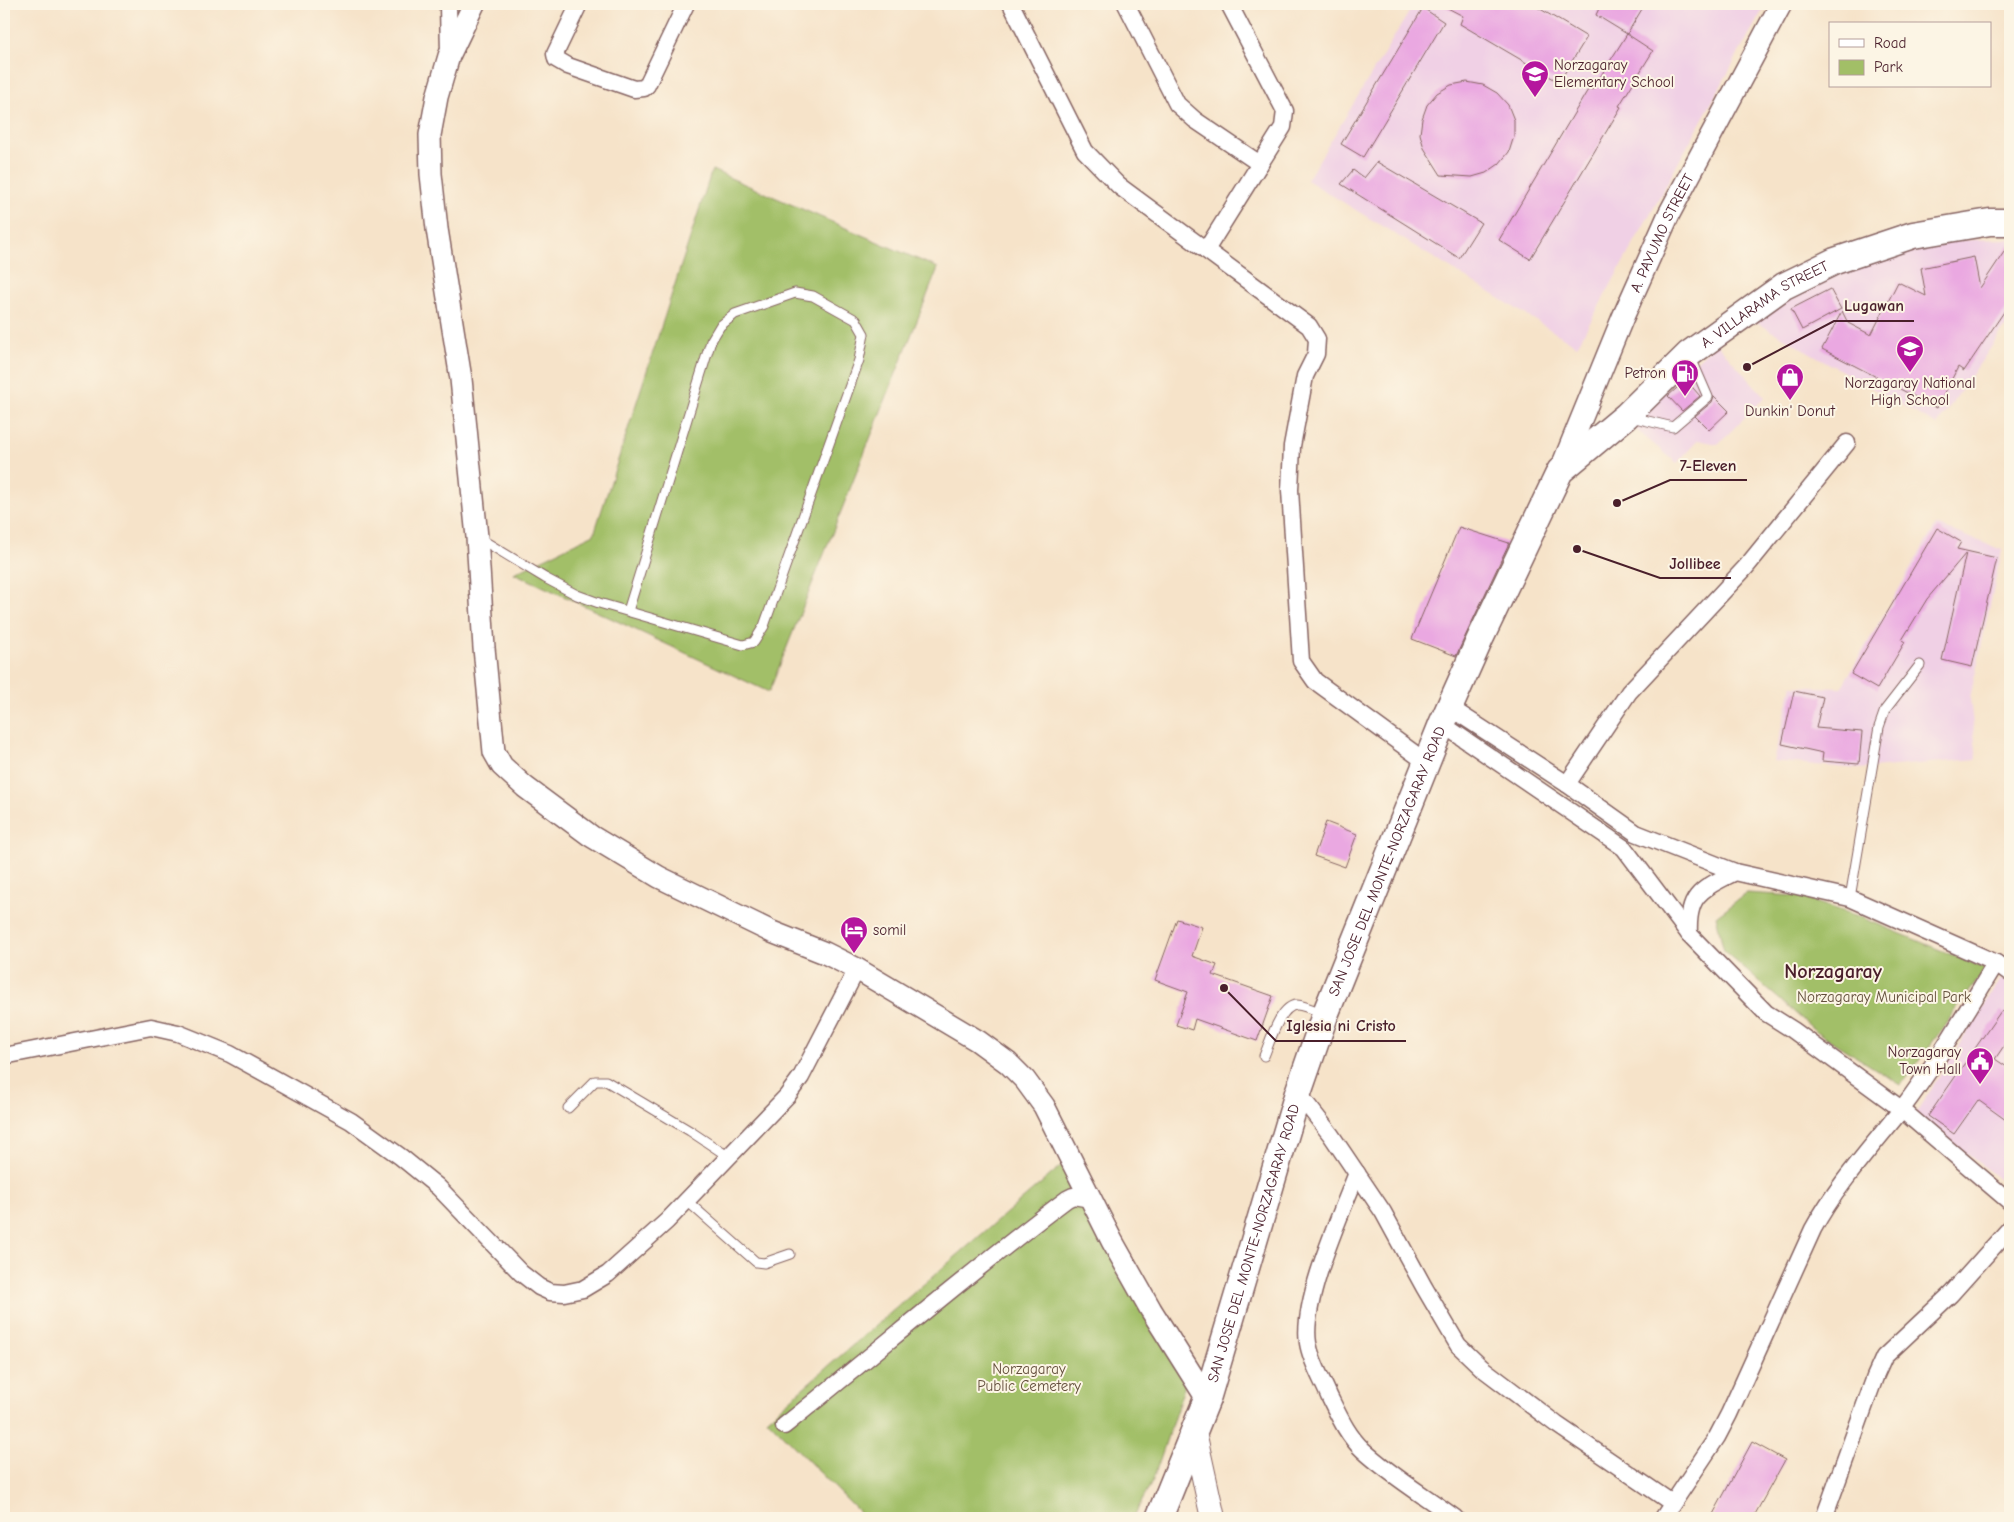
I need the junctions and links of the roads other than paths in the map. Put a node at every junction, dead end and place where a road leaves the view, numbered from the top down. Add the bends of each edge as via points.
1 (448, 4) edge
2 (474, 4) edge
3 (580, 4) edge
4 (686, 4) edge
5 (1012, 4) edge
6 (1126, 4) edge
7 (1229, 4) edge
8 (1781, 4) edge
9 (449, 56) junction
10 (1260, 164) junction
11 (2010, 222) edge
12 (1206, 250) junction
13 (1689, 354) junction
14 (1626, 416) junction
15 (1847, 443) dead end
16 (1560, 471) junction
17 (477, 537) junction
18 (628, 611) junction
19 (1920, 665) dead end
20 (1446, 715) junction
21 (1426, 762) junction
22 (1567, 784) junction
23 (1735, 872) junction
24 (1850, 898) junction
25 (1689, 934) junction
26 (1996, 963) junction
27 (857, 969) junction
28 (2010, 973) edge
29 (1325, 1015) junction
30 (4, 1056) edge
31 (1264, 1056) dead end
32 (1298, 1093) junction
33 (568, 1108) dead end
34 (1901, 1109) junction
35 (729, 1157) junction
36 (1357, 1173) junction
37 (1091, 1199) junction
38 (687, 1201) junction
39 (2010, 1202) edge
40 (2010, 1228) edge
41 (790, 1254) dead end
42 (1207, 1399) junction
43 (784, 1426) dead end
44 (1194, 1432) junction
45 (1672, 1503) junction
46 (1159, 1518) edge
47 (1213, 1518) edge
48 (1455, 1518) edge
49 (1663, 1518) edge
50 (1824, 1518) edge

1 - 9 street
2 - 9 street
3 - 4 street via 555,54 556,59 634,89 648,85
5 - 12 street via 1085,151 1119,186
6 - 10 street via 1177,104
7 - 10 street via 1285,111 1283,127
8 - 16 street, A. PAYUMO STREET via 1669,214
9 - 17 street via 430,135 431,174 461,379
10 - 12 street
11 - 13 main road, A. VILLARAMA STREET via 1990,222 1913,235 1835,261 1784,286
12 - 21 street via 1309,326 1317,339 1316,354 1305,376 1292,446 1290,490 1301,661 1315,681
13 - 14 main road, A. VILLARAMA STREET
13 - 14 lane via 1708,397 1673,427
14 - 16 main road, A. VILLARAMA STREET
15 - 22 street via 1746,567 1629,692
16 - 20 main road, SAN JOSE DEL MONTE-NORZAGARAY ROAD
17 - 18 lane via 577,596
17 - 27 street via 492,736 494,752 502,766 591,836 660,877
18 - 18 lane via 743,645 754,642 764,626 859,360 864,334 856,320 813,296 795,293 735,314 720,326 711,341
19 - 24 lane via 1885,710 1879,727
20 - 21 main road, SAN JOSE DEL MONTE-NORZAGARAY ROAD
20 - 22 street
20 - 25 street via 1624,848
21 - 29 main road, SAN JOSE DEL MONTE-NORZAGARAY ROAD
22 - 23 street via 1636,833
23 - 24 street
23 - 25 street via 1703,889 1690,908
24 - 26 street
25 - 34 street via 1766,1013
26 - 28 street
26 - 34 street via 1947,1043
27 - 35 street via 801,1077
27 - 37 street via 978,1041 1026,1080 1044,1106
29 - 31 lane via 1297,1005 1288,1007
29 - 32 main road, SAN JOSE DEL MONTE-NORZAGARAY ROAD
30 - 38 street via 151,1027 178,1033 230,1054 351,1121 401,1156 438,1186 521,1272 550,1292 583,1289 608,1274
32 - 36 street
32 - 42 main road, SAN JOSE DEL MONTE-NORZAGARAY ROAD
33 - 35 lane via 595,1081 606,1080
34 - 39 street
34 - 45 street via 1824,1208 1729,1414
35 - 38 street
36 - 45 street via 1384,1212 1458,1345 1482,1368 1556,1424
36 - 48 street via 1313,1294 1308,1342 1313,1361 1345,1429 1362,1448
37 - 42 street via 1151,1310
37 - 43 street via 1067,1198
38 - 41 lane via 756,1262 764,1263
40 - 50 street via 1951,1294 1884,1357
42 - 44 main road, SAN JOSE DEL MONTE-NORZAGARAY ROAD
44 - 46 main road, SAN JOSE DEL MONTE-NORZAGARAY ROAD
44 - 47 main road
45 - 49 street

